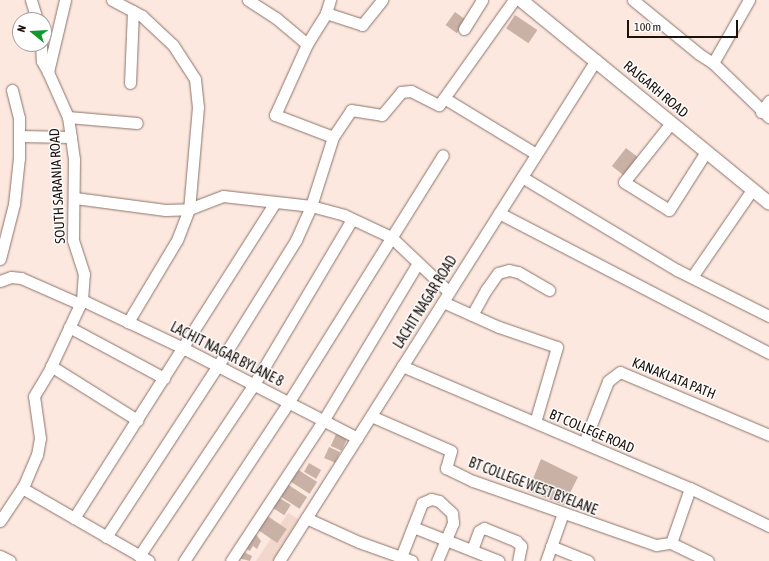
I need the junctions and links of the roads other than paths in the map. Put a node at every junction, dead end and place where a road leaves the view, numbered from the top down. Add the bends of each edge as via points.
1 (31, 0) edge
2 (66, 0) edge
3 (112, 0) edge
4 (248, 0) edge
5 (330, 0) edge
6 (382, 0) edge
7 (482, 0) edge
8 (514, 0) edge
9 (521, 0) edge
10 (634, 0) edge
11 (749, 0) edge
12 (133, 11) junction
13 (35, 12) edge
14 (326, 13) junction
15 (464, 29) dead end
16 (307, 44) junction
17 (41, 52) edge
18 (596, 60) junction
19 (713, 62) junction
20 (48, 72) junction
21 (130, 83) dead end
22 (12, 90) dead end
23 (444, 98) junction
24 (769, 101) edge
25 (765, 115) edge
26 (68, 117) junction
27 (137, 123) dead end
28 (671, 123) junction
29 (20, 136) junction
30 (71, 137) junction
31 (333, 137) junction
32 (706, 152) junction
33 (536, 154) junction
34 (443, 155) dead end
35 (522, 177) junction
36 (752, 190) junction
37 (75, 198) junction
38 (275, 203) junction
39 (769, 203) edge
40 (311, 206) junction
41 (189, 209) junction
42 (499, 213) junction
43 (352, 219) junction
44 (391, 237) junction
45 (0, 260) edge
46 (418, 263) junction
47 (692, 277) junction
48 (1, 278) edge
49 (549, 290) dead end
50 (449, 292) junction
51 (81, 302) junction
52 (443, 302) junction
53 (472, 315) junction
54 (769, 316) edge
55 (128, 322) junction
56 (69, 327) junction
57 (183, 348) junction
58 (769, 353) edge
59 (51, 366) junction
60 (402, 366) junction
61 (217, 367) junction
62 (164, 378) junction
63 (253, 386) junction
64 (288, 403) junction
65 (370, 416) junction
66 (137, 420) junction
67 (323, 420) junction
68 (535, 422) junction
69 (769, 435) edge
70 (357, 438) junction
71 (584, 443) junction
72 (22, 488) junction
73 (690, 488) junction
74 (563, 513) junction
75 (74, 518) junction
76 (306, 518) junction
77 (0, 521) edge
78 (769, 526) edge
79 (413, 527) junction
80 (106, 537) junction
81 (446, 540) junction
82 (671, 543) junction
83 (551, 546) junction
84 (472, 550) junction
85 (0, 556) edge
86 (401, 557) junction
87 (144, 558) edge
88 (10, 561) edge
89 (184, 561) edge
90 (231, 561) edge
91 (279, 561) edge
92 (412, 561) edge
93 (437, 561) edge
94 (499, 561) edge
95 (518, 561) edge
96 (546, 561) edge
97 (588, 561) edge
98 (708, 561) edge

1 - 13 street
2 - 20 street
3 - 12 street
4 - 16 street via 276,18
5 - 14 street
6 - 14 street via 362,25
7 - 15 street
8 - 23 street
9 - 18 main road, RAJGARH ROAD
10 - 19 street via 698,54
11 - 19 street
12 - 21 street
12 - 41 street via 173,45 195,79 198,107
14 - 16 street
16 - 31 street via 274,115
17 - 20 street, SOUTH SARANIA ROAD via 42,61
18 - 28 main road, RAJGARH ROAD
18 - 33 street, LACHIT NAGAR ROAD
19 - 25 street
20 - 26 street, SOUTH SARANIA ROAD
22 - 29 street
23 - 31 street via 439,105 411,91 401,92 382,115 351,110
23 - 33 street
24 - 25 street
26 - 27 street
26 - 30 street, SOUTH SARANIA ROAD
28 - 32 main road, RAJGARH ROAD
28 - 32 street via 624,182 669,210
29 - 30 street
29 - 45 street via 14,204
30 - 37 street, SOUTH SARANIA ROAD
31 - 40 street
32 - 36 main road, RAJGARH ROAD
33 - 35 street, LACHIT NAGAR ROAD
34 - 44 street
35 - 42 street, LACHIT NAGAR ROAD
35 - 47 street
36 - 39 main road, RAJGARH ROAD
36 - 47 street
37 - 41 street via 165,210
37 - 51 street, SOUTH SARANIA ROAD via 71,217 73,240 84,274
38 - 40 street
38 - 41 street via 223,196
38 - 57 street via 211,300
40 - 43 street
40 - 61 street via 296,240
41 - 55 street via 177,240
42 - 50 street, LACHIT NAGAR ROAD
42 - 58 street
43 - 44 street
43 - 63 street
44 - 46 street
44 - 64 street
46 - 50 street
46 - 67 street
47 - 54 street
48 - 51 street, LACHIT NAGAR BYLANE 8 via 12,277 30,281
49 - 53 street via 518,272 509,270 498,273
50 - 52 street, LACHIT NAGAR ROAD
51 - 55 street, LACHIT NAGAR BYLANE 8
51 - 56 street, SOUTH SARANIA ROAD
52 - 53 street
52 - 60 street, LACHIT NAGAR ROAD
53 - 68 street via 557,347
55 - 57 street, LACHIT NAGAR BYLANE 8
56 - 59 street, SOUTH SARANIA ROAD
56 - 62 street
57 - 61 street, LACHIT NAGAR BYLANE 8
57 - 62 street
59 - 66 street
59 - 72 street, SOUTH SARANIA ROAD via 34,396 40,438 37,455
60 - 65 street, LACHIT NAGAR ROAD
60 - 68 street, BT COLLEGE ROAD
61 - 63 street, LACHIT NAGAR BYLANE 8
61 - 80 street
62 - 66 street
63 - 64 street, LACHIT NAGAR BYLANE 8
63 - 87 street
64 - 67 street, LACHIT NAGAR BYLANE 8
64 - 89 street
65 - 70 street, LACHIT NAGAR ROAD
65 - 74 street, BT COLLEGE WEST BYELANE via 451,451 446,468 472,481
66 - 75 street
67 - 70 street, LACHIT NAGAR BYLANE 8
67 - 90 street
68 - 71 street, BT COLLEGE ROAD
69 - 71 street, KANAKLATA PATH via 620,372 608,381
70 - 76 street, LACHIT NAGAR ROAD
71 - 73 street, BT COLLEGE ROAD
72 - 75 street
72 - 77 street, SOUTH SARANIA ROAD
73 - 78 street, BT COLLEGE ROAD
73 - 82 street
74 - 82 street, BT COLLEGE WEST BYELANE via 656,545
74 - 83 street
75 - 80 street
76 - 86 street via 359,542
76 - 91 street, LACHIT NAGAR ROAD
79 - 81 street
79 - 81 street via 422,503 430,499 440,501 452,513 453,523
79 - 86 street
80 - 87 street
81 - 84 street
81 - 93 street
82 - 98 street, BT COLLEGE WEST BYELANE
83 - 96 street
83 - 97 street
84 - 94 street
84 - 95 street via 479,531 484,528 516,541 521,546
85 - 88 street
86 - 92 street

